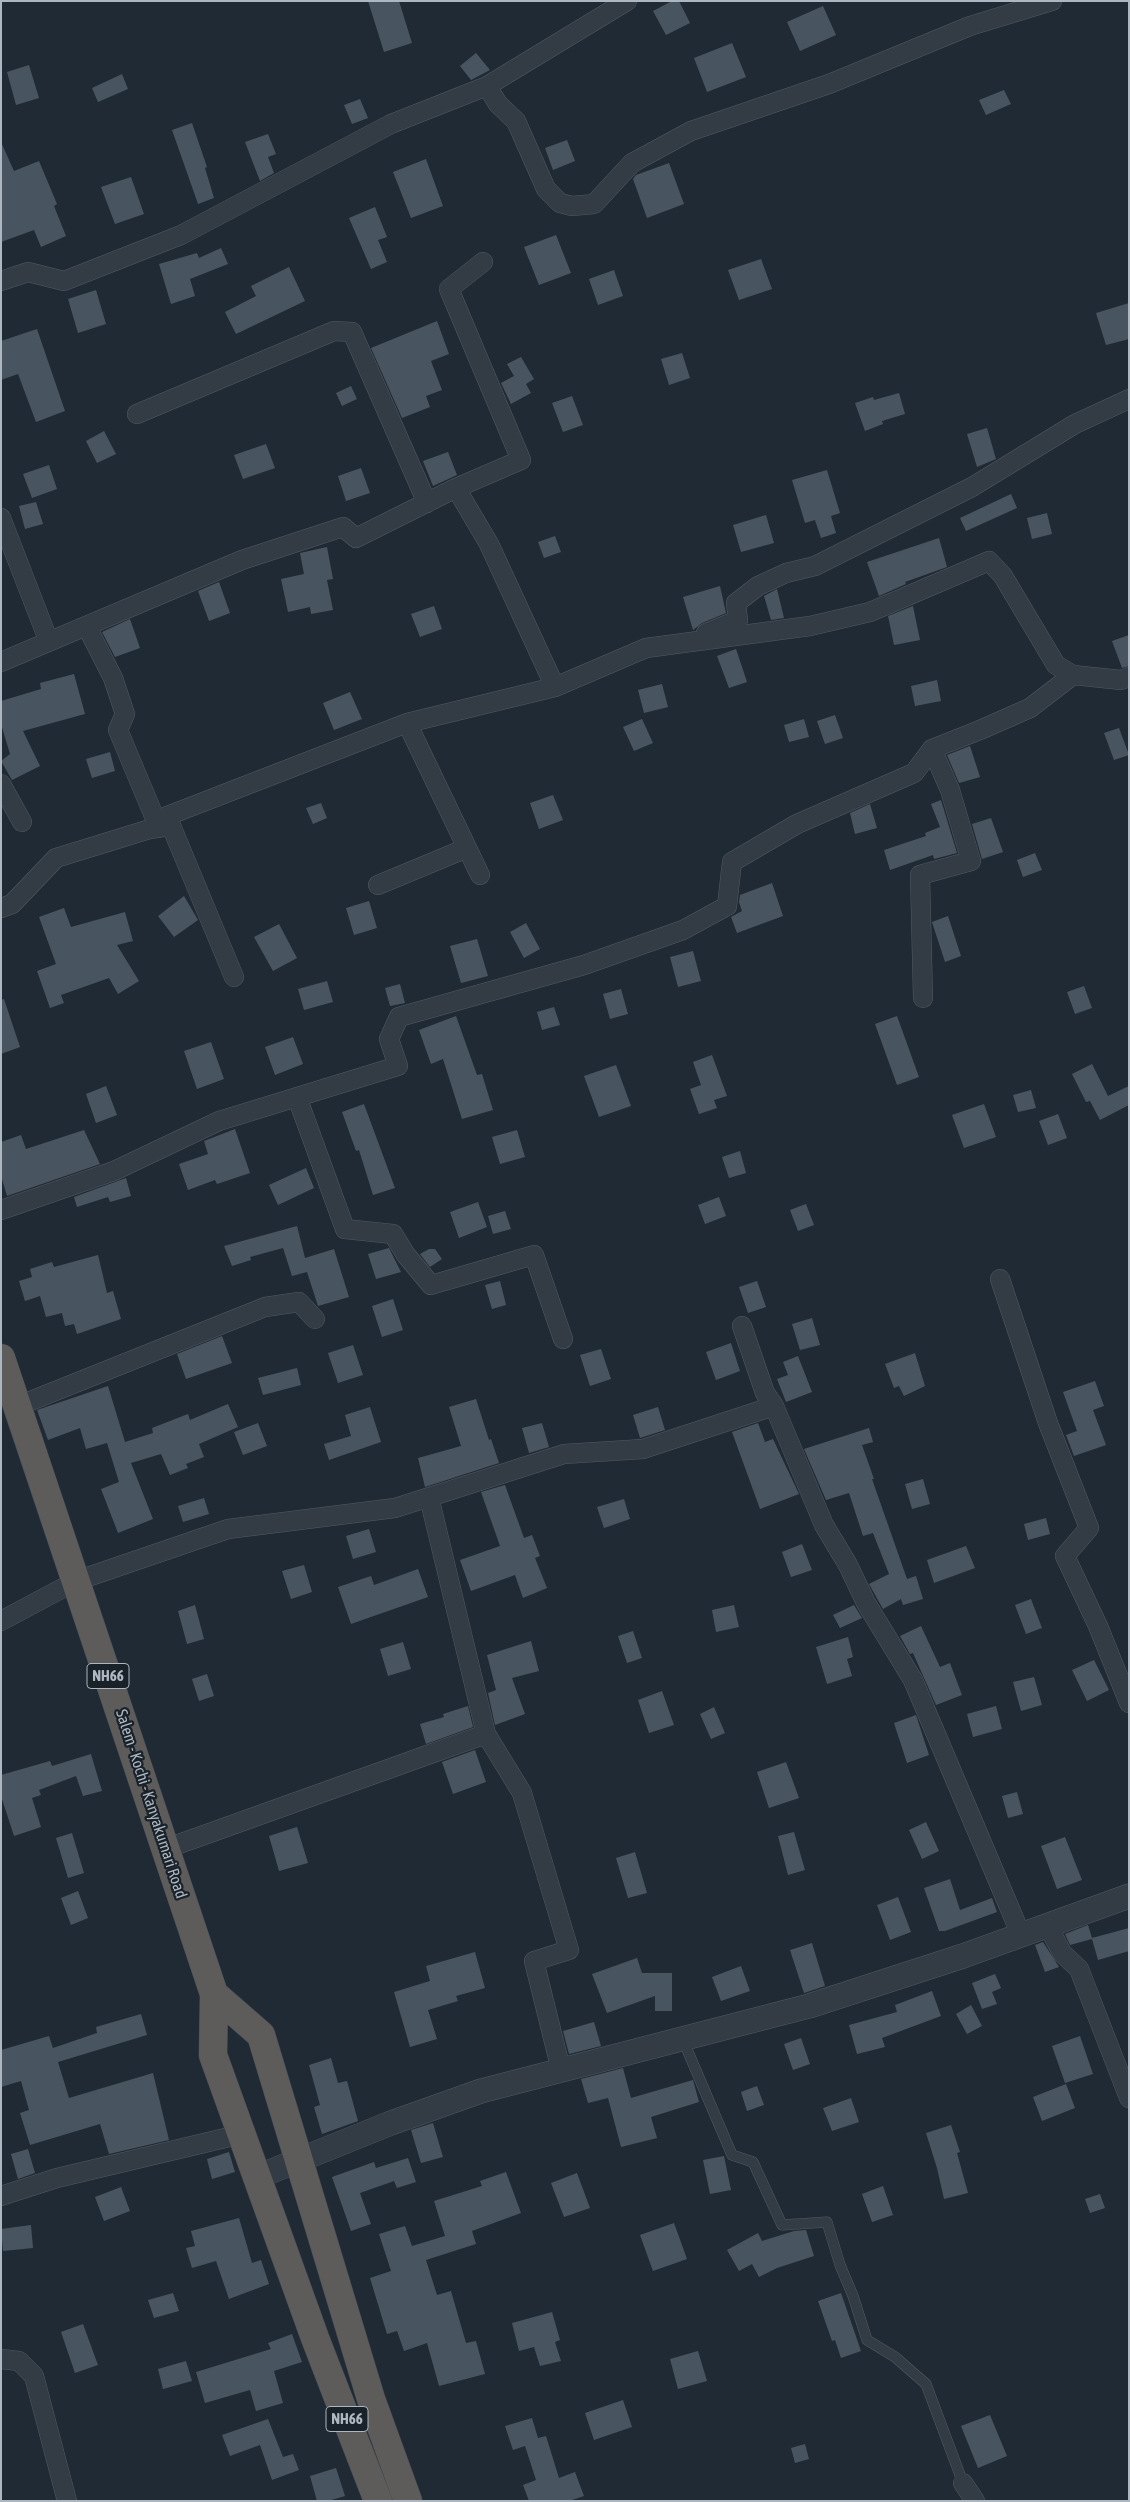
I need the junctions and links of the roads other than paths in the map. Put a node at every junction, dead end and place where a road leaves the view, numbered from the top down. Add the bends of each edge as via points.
1 (627, 1) edge
2 (1052, 1) edge
3 (487, 86) junction
4 (483, 262) dead end
5 (1, 281) edge
6 (1129, 399) edge
7 (137, 414) dead end
8 (456, 488) junction
9 (427, 503) junction
10 (1, 518) edge
11 (87, 627) junction
12 (50, 642) junction
13 (681, 643) junction
14 (1, 662) edge
15 (1073, 675) junction
16 (1129, 677) edge
17 (555, 687) junction
18 (407, 723) junction
19 (932, 749) junction
20 (1, 784) edge
21 (22, 822) dead end
22 (165, 826) junction
23 (467, 848) junction
24 (480, 875) dead end
25 (378, 885) dead end
26 (1, 908) edge
27 (234, 976) dead end
28 (923, 998) dead end
29 (298, 1097) junction
30 (1, 1210) edge
31 (1000, 1280) dead end
32 (315, 1319) dead end
33 (742, 1326) dead end
34 (563, 1339) dead end
35 (1, 1358) edge
36 (18, 1406) junction
37 (774, 1406) junction
38 (429, 1497) junction
39 (76, 1581) junction
40 (1, 1621) edge
41 (1129, 1703) edge
42 (486, 1734) junction
43 (166, 1849) junction
44 (1129, 1896) edge
45 (1048, 1926) junction
46 (1021, 1935) junction
47 (214, 1994) junction
48 (683, 2040) junction
49 (561, 2070) junction
50 (1129, 2098) edge
51 (242, 2134) junction
52 (299, 2162) junction
53 (257, 2177) junction
54 (1, 2196) edge
55 (1, 2358) edge
56 (963, 2483) joint
57 (67, 2501) edge
58 (378, 2501) edge
59 (408, 2501) edge
60 (975, 2501) edge

1 - 3 street
2 - 3 street via 970,26 829,84 691,131 632,163 594,204 572,206 560,203 546,190 516,121 498,104
3 - 5 street via 391,124 181,235 64,281 28,272
4 - 8 street via 449,289 521,460
6 - 13 street via 1075,424 972,487 815,566 786,573 758,586 736,603 738,620
7 - 9 street via 334,331 352,332
8 - 9 street
8 - 17 street via 489,544
9 - 11 street via 356,538 343,527 242,560
10 - 12 street
11 - 12 street
11 - 22 street via 113,678 125,714 118,730
12 - 14 street
13 - 15 street via 810,626 870,612 989,561 1003,576 1056,665
13 - 17 street via 646,648
15 - 16 street via 1121,680
15 - 19 street via 1030,708
17 - 18 street
18 - 22 street via 167,816
18 - 23 street
19 - 28 street via 950,790 971,861 920,875
19 - 29 street via 914,773 797,824 732,862 727,906 683,930 584,965 399,1017 389,1039 398,1066
20 - 21 street
22 - 26 street via 56,858 12,904
22 - 27 street
23 - 24 street
23 - 25 street
29 - 30 street via 219,1121 114,1170
29 - 34 street via 346,1230 393,1234 431,1285 534,1254
31 - 41 street via 1048,1423 1088,1528 1065,1556
32 - 36 street via 299,1302 265,1307
33 - 37 street via 765,1393
35 - 36 highway, Salem - Kochi - Kanyakumari Road / NH66
36 - 39 highway, Salem - Kochi - Kanyakumari Road / NH66
37 - 38 street via 644,1449 564,1454
37 - 46 street via 824,1525 848,1564 866,1604 913,1680
38 - 39 street via 394,1508 228,1529
38 - 42 street
39 - 40 street
39 - 43 highway, Salem - Kochi - Kanyakumari Road / NH66
42 - 43 street
42 - 49 street via 522,1793 569,1950 534,1961
43 - 47 highway, Salem - Kochi - Kanyakumari Road / NH66
44 - 45 street
45 - 46 street
45 - 50 street via 1062,1953 1078,1969
46 - 48 street via 809,2006
47 - 51 highway via 213,2055
47 - 52 highway via 261,2035
48 - 49 street
48 - 56 lane via 732,2155 754,2162 782,2224 827,2222 867,2340 895,2357 926,2384
49 - 52 street via 454,2100
51 - 53 highway
51 - 54 street via 57,2178
52 - 53 street
52 - 59 highway via 372,2399
53 - 58 highway, NH66
55 - 57 street via 19,2361 34,2376
56 - 60 street

